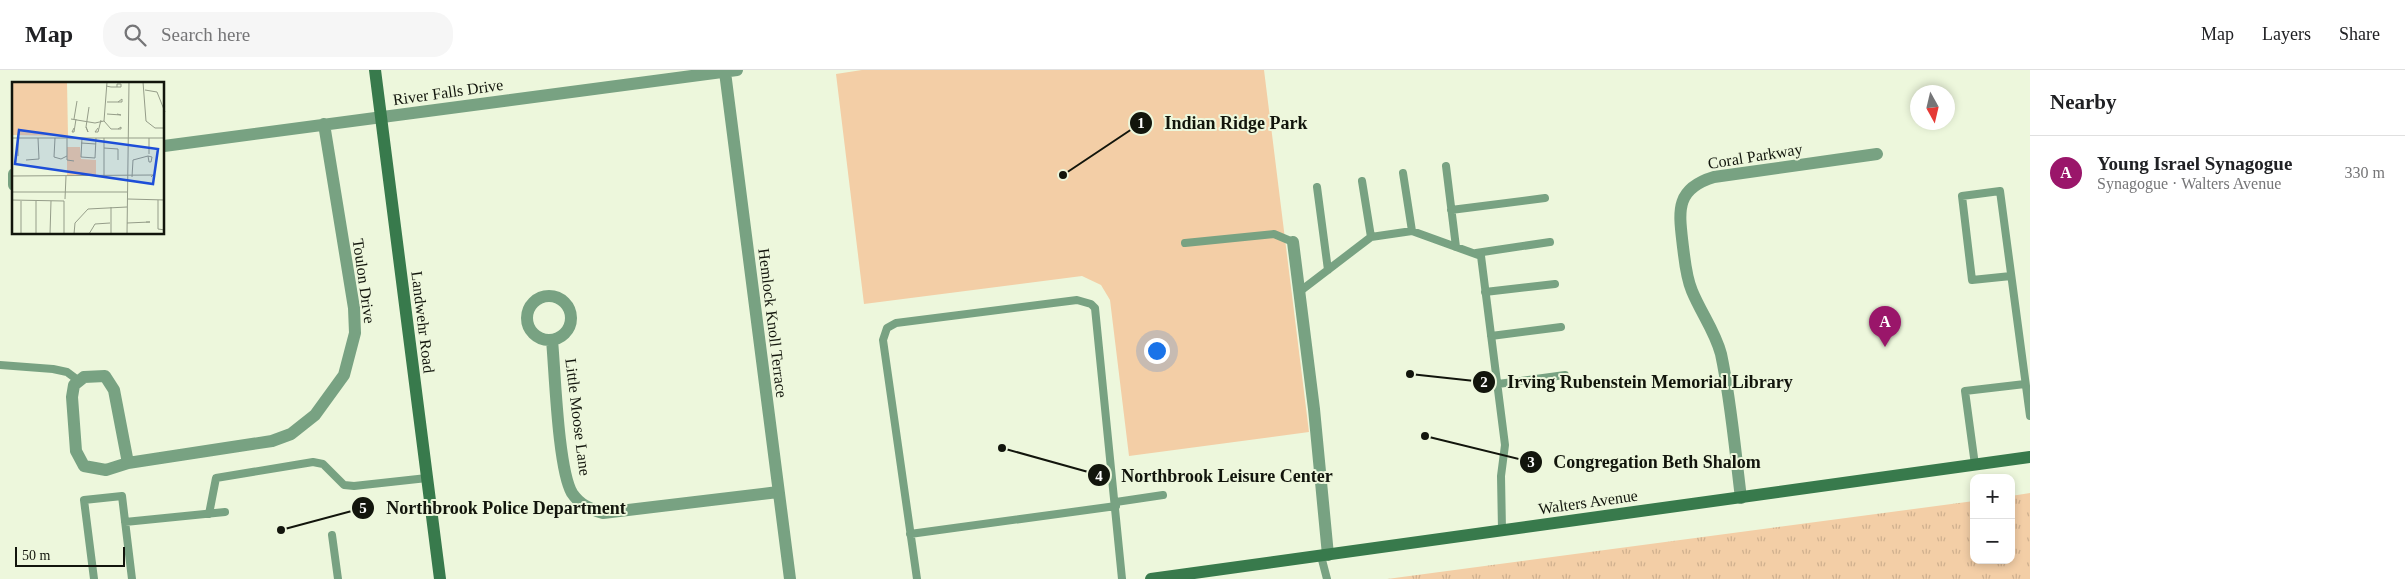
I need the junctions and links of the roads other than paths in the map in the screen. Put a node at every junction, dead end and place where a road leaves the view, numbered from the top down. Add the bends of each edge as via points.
1 (375, 70) edge
2 (731, 71) edge
3 (381, 118) junction
4 (324, 124) junction
5 (165, 146) edge
6 (1877, 154) dead end
7 (1446, 166) dead end
8 (1403, 174) dead end
9 (1362, 181) dead end
10 (1317, 187) dead end
11 (1545, 198) dead end
12 (1451, 210) junction
13 (1412, 231) junction
14 (1371, 237) junction
15 (1293, 242) joint
16 (1550, 242) dead end
17 (1184, 243) dead end
18 (1456, 248) junction
19 (1473, 254) junction
20 (1328, 270) junction
21 (2011, 276) junction
22 (1555, 284) dead end
23 (1299, 292) junction
24 (1485, 292) junction
25 (1560, 327) dead end
26 (1491, 336) junction
27 (552, 340) dead end
28 (0, 365) edge
29 (1565, 375) dead end
30 (79, 381) junction
31 (1498, 384) junction
32 (2025, 384) junction
33 (2030, 416) edge
34 (2030, 457) edge
35 (128, 463) junction
36 (1975, 465) junction
37 (427, 478) junction
38 (778, 492) junction
39 (1163, 495) dead end
40 (1741, 498) junction
41 (1116, 504) junction
42 (224, 512) dead end
43 (209, 514) junction
44 (125, 522) junction
45 (1502, 530) junction
46 (910, 534) junction
47 (332, 535) dead end
48 (1325, 555) junction
49 (94, 579) edge
50 (132, 579) edge
51 (338, 579) edge
52 (440, 579) edge
53 (790, 579) edge
54 (916, 579) edge
55 (1122, 579) edge
56 (1151, 579) edge
57 (1327, 579) edge

1 - 3 main road, Landwehr Road
2 - 3 street, River Falls Drive
2 - 38 street, Hemlock Knoll Terrace
3 - 4 street, River Falls Drive
3 - 37 main road, Landwehr Road
4 - 5 street, River Falls Drive
4 - 35 street, Toulon Drive via 354,308 355,333 344,375 315,415 291,434 272,441
6 - 40 street, Coral Parkway via 1714,177 1697,182 1684,197 1679,212 1686,272 1692,292 1718,340
7 - 12 lane
8 - 13 lane
9 - 14 lane
10 - 20 lane
11 - 12 lane
12 - 18 lane
13 - 14 lane
13 - 18 lane
14 - 20 lane
15 - 17 lane via 1274,234
15 - 23 street
16 - 19 lane
18 - 19 lane
19 - 24 lane via 1480,256
20 - 23 lane
21 - 21 lane via 2000,191 1962,196 1972,280
21 - 32 lane
22 - 24 lane
23 - 48 street
24 - 26 lane
25 - 26 lane
26 - 31 lane
27 - 38 street, Little Moose Lane via 565,468 571,492 584,507 603,513
28 - 30 lane via 53,369 67,372
29 - 31 lane
30 - 35 street via 105,376 110,381
30 - 35 street, Toulon Drive via 74,385 72,397 76,451 84,466 106,470
31 - 45 lane via 1505,445 1501,476
32 - 33 lane
32 - 36 lane via 1965,391
34 - 36 main road, Walters Avenue
36 - 40 main road, Walters Avenue
37 - 43 lane via 344,485 323,464 313,462 216,478
37 - 52 main road, Landwehr Road
38 - 53 street, Hemlock Knoll Terrace
39 - 41 lane
40 - 45 main road, Walters Avenue
41 - 46 lane
41 - 46 lane via 1095,308 1091,304 1076,300 896,323 887,328 883,340
41 - 55 lane
42 - 43 lane
43 - 44 lane
44 - 49 lane via 122,496 84,500
44 - 50 lane
45 - 48 main road, Walters Avenue
46 - 54 lane
47 - 51 lane
48 - 56 main road, Walters Avenue
48 - 57 lane

